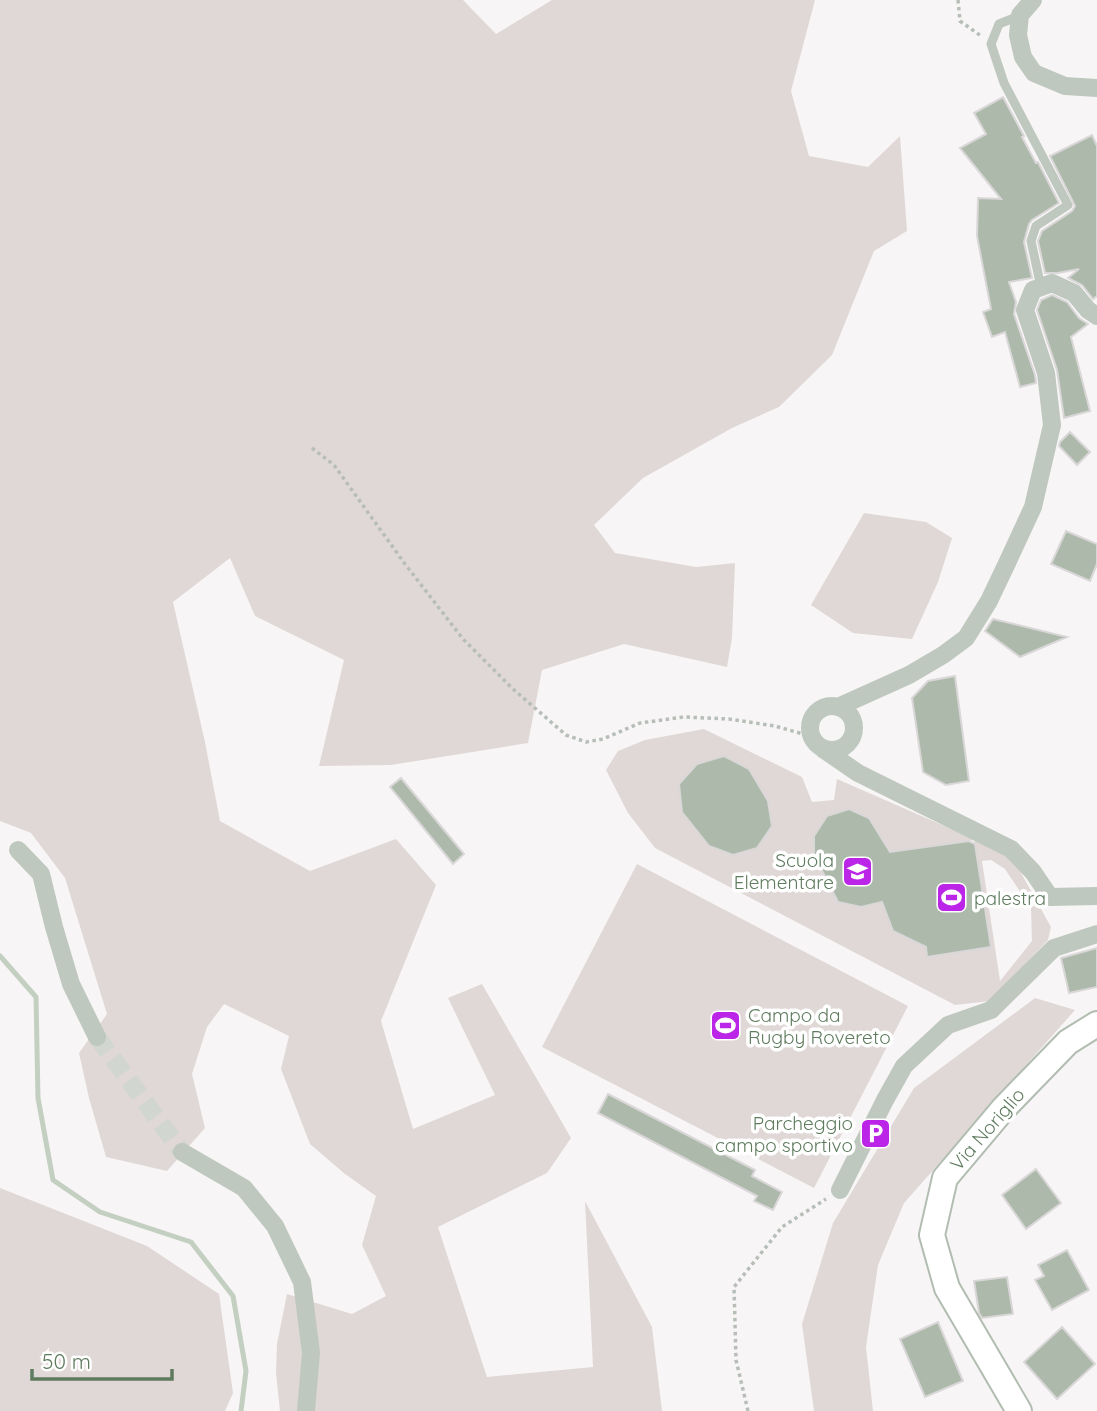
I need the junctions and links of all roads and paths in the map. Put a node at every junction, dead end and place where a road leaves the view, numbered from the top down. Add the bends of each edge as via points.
1 (958, 0) edge
2 (1032, 0) edge
3 (1020, 15) junction
4 (991, 44) junction
5 (1097, 88) edge
6 (1041, 287) junction
7 (1097, 316) edge
8 (312, 448) dead end
9 (838, 708) junction
10 (817, 743) junction
11 (18, 850) dead end
12 (1097, 896) edge
13 (1097, 934) edge
14 (1097, 1024) edge
15 (97, 1037) tunnel mouth
16 (182, 1152) tunnel mouth
17 (840, 1190) joint
18 (306, 1411) edge
19 (748, 1411) edge
20 (1019, 1411) edge

1 - 4 path via 960,21
2 - 3 street
3 - 4 lane via 999,24
3 - 5 street via 1020,46 1034,73 1065,86
4 - 6 lane via 1004,83 1068,205 1035,226 1031,241
6 - 7 street via 1052,282 1074,293
6 - 9 street via 1032,290 1025,310 1046,373 1052,425 1032,507 989,601 966,638 943,655
8 - 10 path via 334,465 463,639 566,734 586,742 640,723 684,717 775,726
9 - 10 street via 824,708 813,716 810,730
9 - 10 street via 853,722 849,742 837,750
10 - 12 street via 858,773 1011,849 1050,897
11 - 15 street via 41,874 71,984
13 - 17 street via 1054,948 991,1010 948,1025 904,1066
14 - 20 main road, Via Noriglio via 1068,1042 945,1178 932,1236 947,1287
16 - 18 street via 244,1188 275,1226 302,1282 311,1353
17 - 19 path via 782,1227 734,1287 736,1360

